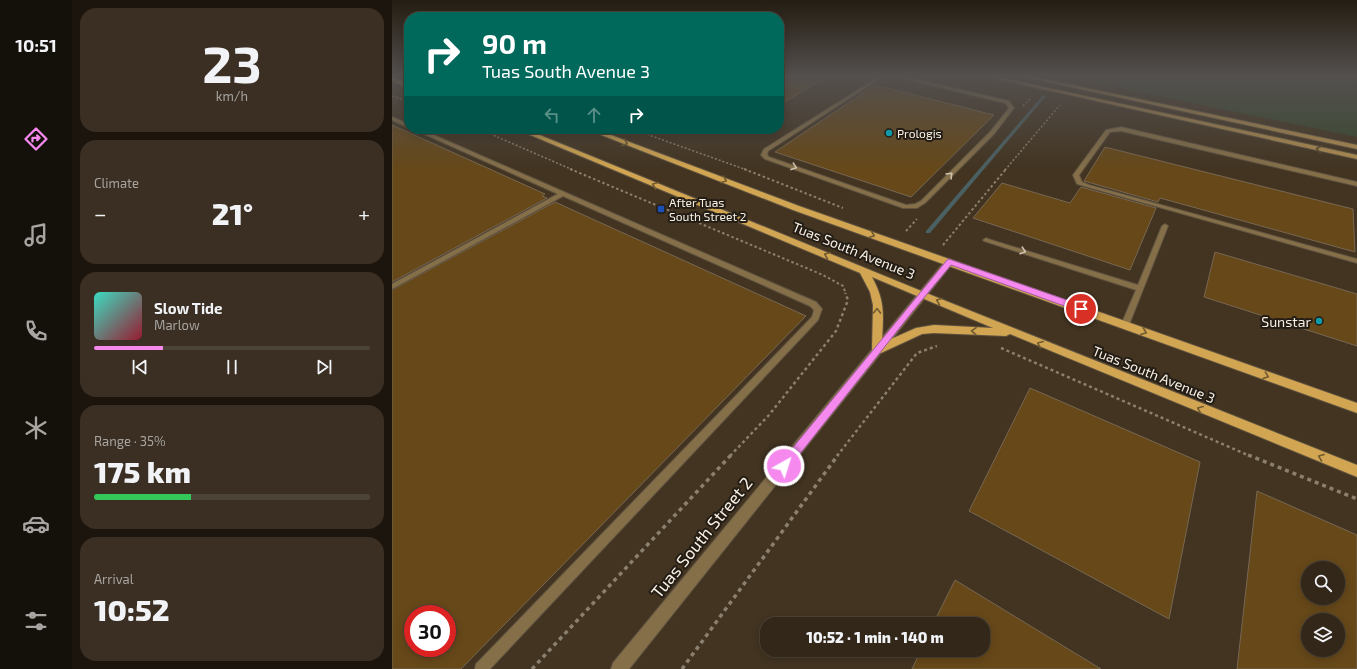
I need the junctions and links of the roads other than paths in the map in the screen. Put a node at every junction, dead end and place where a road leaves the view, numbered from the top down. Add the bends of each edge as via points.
1 (833, 107) edge
2 (1011, 107) edge
3 (1130, 107) edge
4 (1170, 107) edge
5 (392, 118) edge
6 (404, 124) edge
7 (427, 134) edge
8 (531, 134) edge
9 (602, 134) edge
10 (1357, 147) edge
11 (1357, 157) edge
12 (1357, 184) edge
13 (563, 194) junction
14 (1165, 226) dead end
15 (986, 240) dead end
16 (1357, 261) edge
17 (949, 262) junction
18 (863, 270) junction
19 (392, 287) edge
20 (1139, 288) junction
21 (923, 295) junction
22 (1125, 325) junction
23 (1013, 333) junction
24 (877, 350) junction
25 (1357, 408) edge
26 (1357, 471) edge
27 (481, 669) edge
28 (619, 669) edge

1 -> 2 lane via 766,150 764,155 905,207 917,206 923,202 992,133
11 -> 3 main road
4 - 10 main road
5 - 6 lane
7 - 13 lane
18 -> 8 main road, Tuas South Avenue 3
9 -> 17 main road, Tuas South Avenue 3 via 796,208
12 - 16 lane via 1121,129 1108,131 1076,175 1079,183 1087,186
13 - 19 lane
13 - 27 lane via 813,304 818,309 815,318
14 - 20 lane
15 -> 20 lane
17 - 21 street, Tuas South Street 2
17 - 22 main road, Tuas South Avenue 3
18 - 21 main road, Tuas South Avenue 3
24 -> 18 main road via 877,301
20 - 22 lane
23 -> 21 main road, Tuas South Avenue 3
21 - 24 street, Tuas South Street 2
22 -> 25 main road, Tuas South Avenue 3
23 -> 24 main road via 934,329 920,331
26 -> 23 main road, Tuas South Avenue 3
24 - 28 street, Tuas South Street 2

